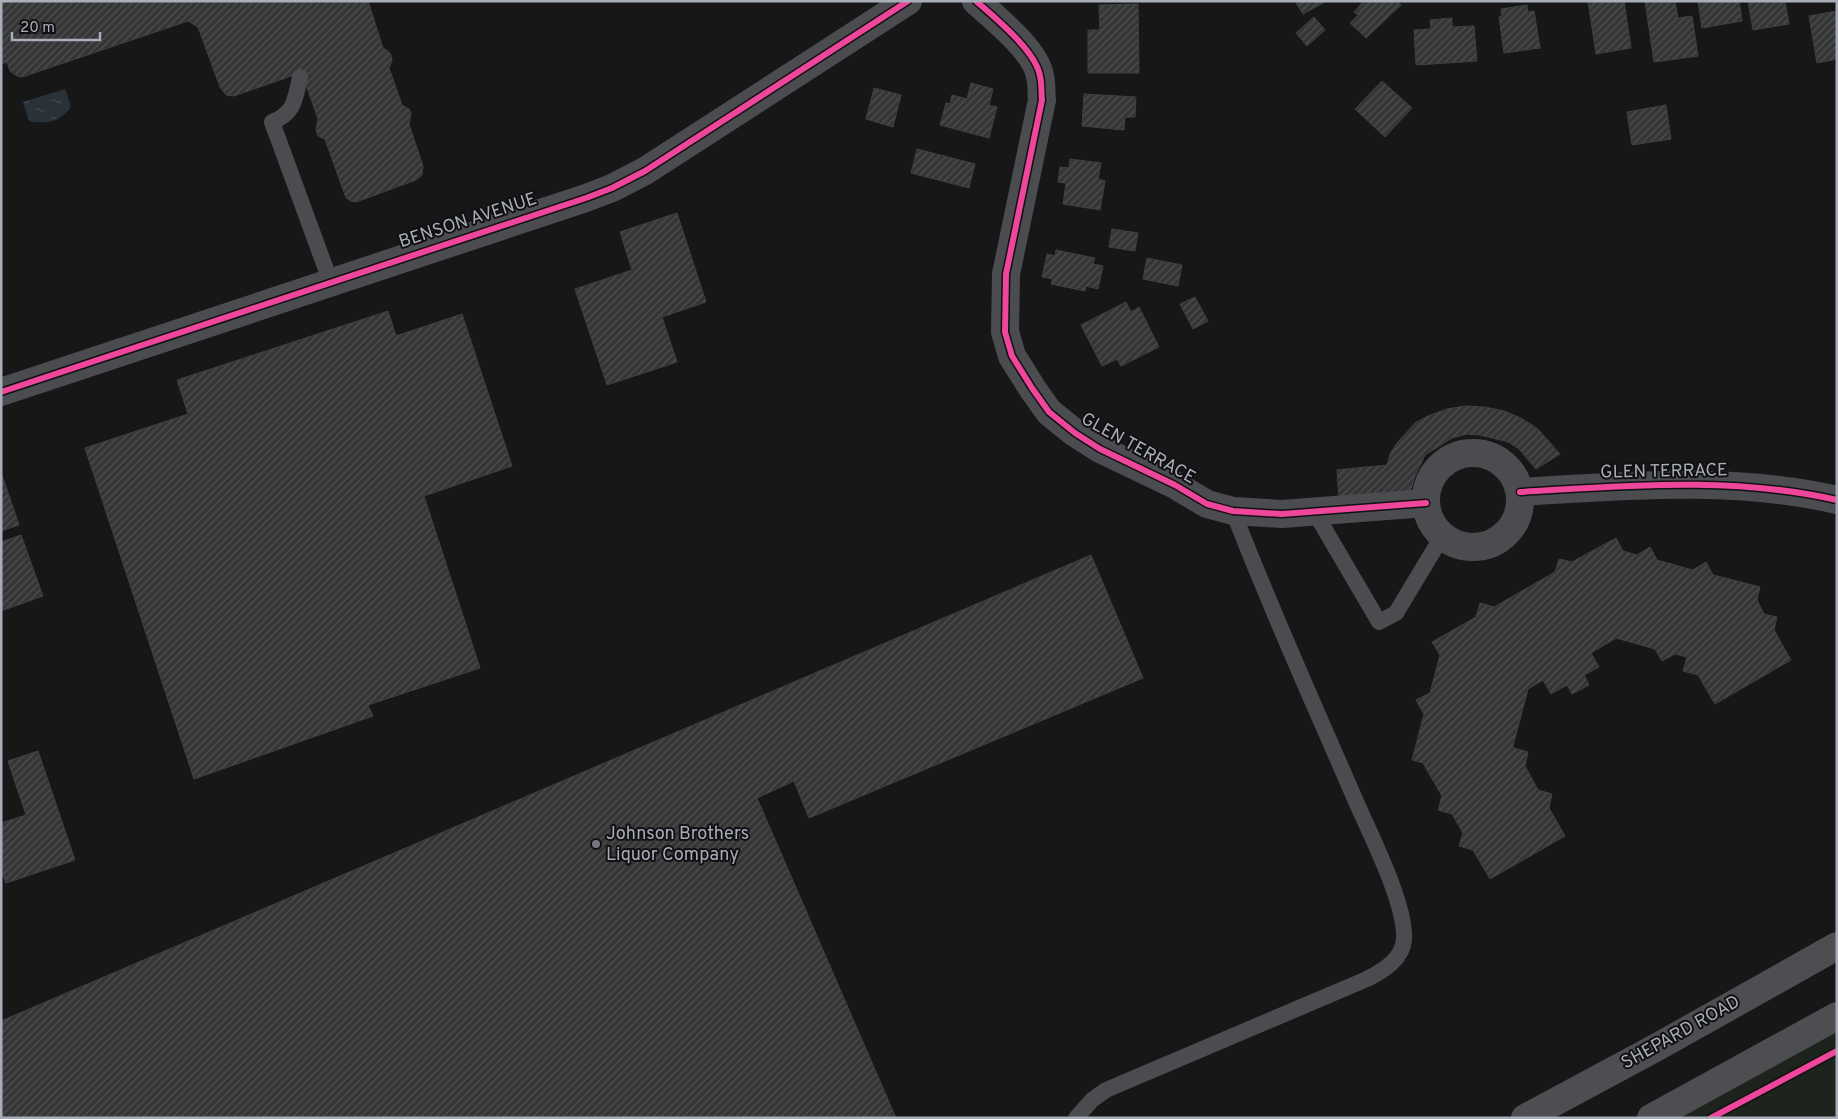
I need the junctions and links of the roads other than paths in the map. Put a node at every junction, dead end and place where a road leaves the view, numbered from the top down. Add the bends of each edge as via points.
1 (908, 1) edge
2 (976, 1) edge
3 (300, 77) dead end
4 (331, 283) junction
5 (1, 392) edge
6 (1520, 492) junction
7 (1837, 500) edge
8 (1426, 503) junction
9 (1233, 512) junction
10 (1314, 512) junction
11 (1443, 535) junction
12 (1837, 946) edge
13 (1837, 1016) edge
14 (1076, 1118) edge
15 (1525, 1118) edge
16 (1651, 1118) edge

1 - 4 street, BENSON AVENUE via 645,171 612,188
2 - 9 street, GLEN TERRACE via 1015,37 1040,74 1042,100 1006,274 1005,332 1012,356 1049,412 1075,433 1207,504
3 - 4 lane via 292,108 272,122
4 - 5 street, BENSON AVENUE
6 - 7 street, GLEN TERRACE via 1694,484 1750,487
6 - 8 street via 1510,470 1498,460 1472,453 1456,456 1434,473
6 - 11 street via 1520,508 1515,522 1494,542 1478,547 1467,546 1451,542
8 - 10 street, GLEN TERRACE
8 - 11 street via 1432,523
9 - 10 street, GLEN TERRACE
9 - 14 lane via 1382,862 1402,916 1404,940 1397,957 1384,970 1106,1090
10 - 11 lane via 1379,622 1396,613
12 - 15 highway, SHEPARD ROAD
13 - 16 highway

